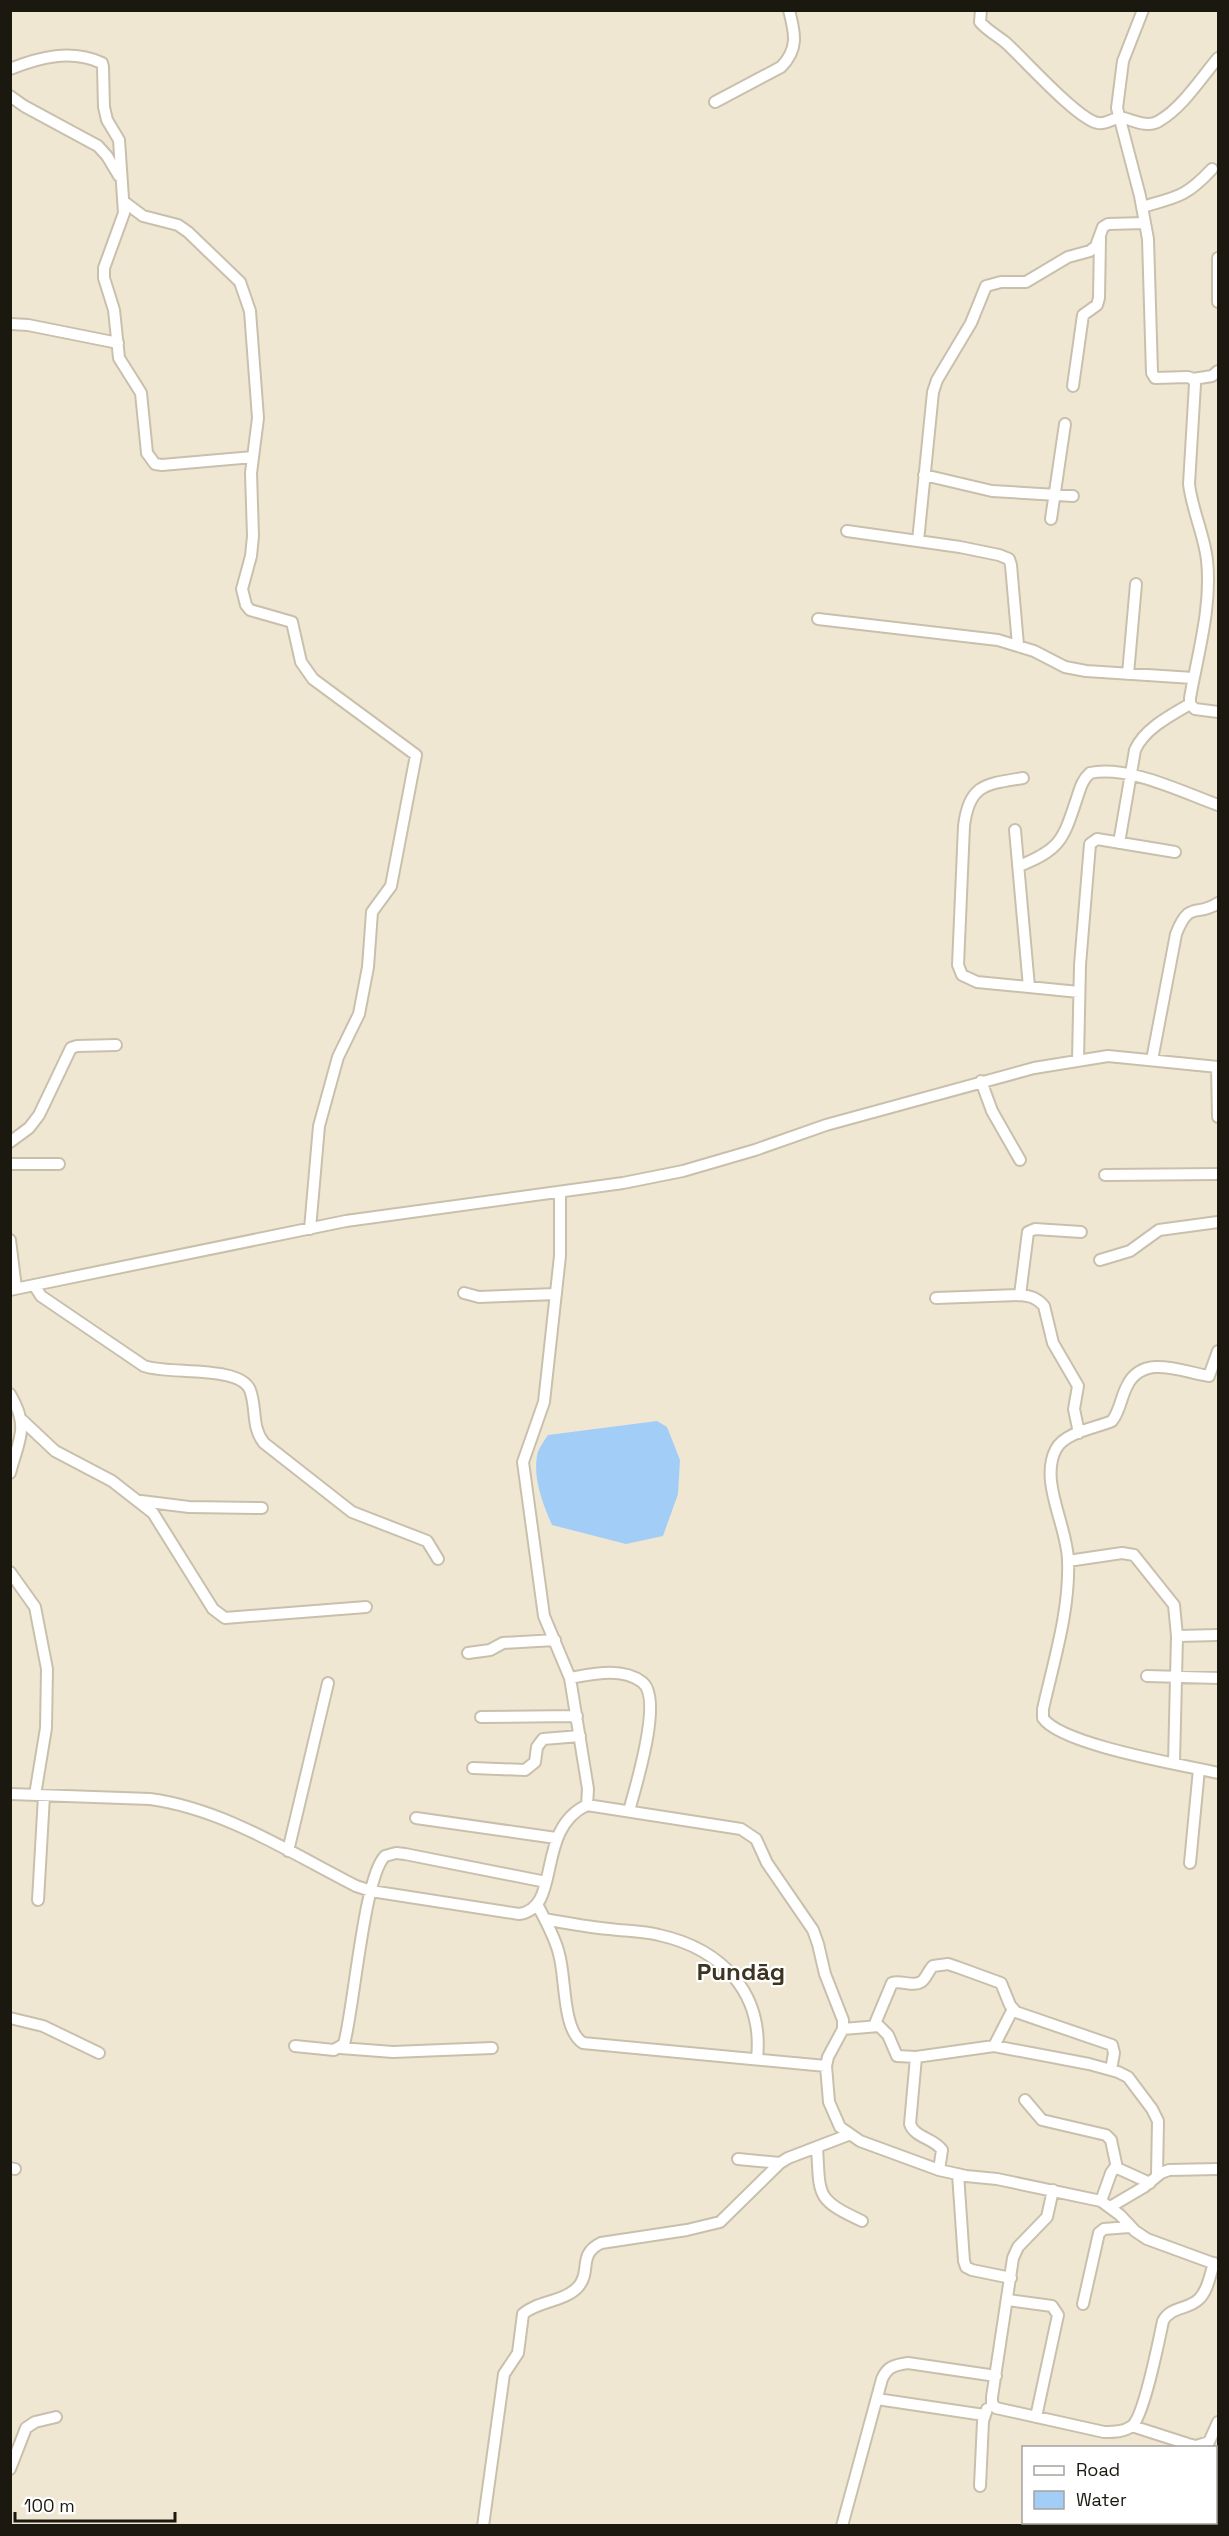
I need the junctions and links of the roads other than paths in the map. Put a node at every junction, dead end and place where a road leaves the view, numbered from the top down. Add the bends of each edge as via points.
1 (789, 10) edge
2 (981, 10) edge
3 (1143, 10) edge
4 (1218, 58) edge
5 (10, 69) edge
6 (10, 96) edge
7 (715, 102) dead end
8 (1121, 121) junction
9 (1212, 169) dead end
10 (120, 179) junction
11 (123, 201) junction
12 (1141, 202) junction
13 (1144, 223) junction
14 (1100, 235) junction
15 (1218, 258) edge
16 (1218, 302) edge
17 (10, 324) edge
18 (118, 343) junction
19 (1218, 371) edge
20 (1193, 379) junction
21 (1073, 386) dead end
22 (1065, 424) dead end
23 (253, 457) junction
24 (924, 475) junction
25 (1056, 495) junction
26 (1073, 496) dead end
27 (1051, 519) dead end
28 (847, 531) dead end
29 (918, 541) junction
30 (1136, 584) dead end
31 (818, 619) dead end
32 (1018, 645) junction
33 (1128, 674) junction
34 (1193, 678) junction
35 (1190, 704) junction
36 (1218, 712) edge
37 (1131, 775) junction
38 (1023, 778) dead end
39 (1218, 805) edge
40 (1015, 830) dead end
41 (1119, 843) junction
42 (1174, 852) dead end
43 (1018, 866) junction
44 (1216, 906) edge
45 (952, 977) dead end
46 (969, 980) junction
47 (1029, 987) junction
48 (1079, 992) junction
49 (116, 1045) dead end
50 (1078, 1060) junction
51 (1152, 1060) junction
52 (1218, 1067) edge
53 (981, 1081) junction
54 (1218, 1117) edge
55 (10, 1142) edge
56 (1020, 1160) dead end
57 (10, 1164) edge
58 (59, 1164) dead end
59 (1218, 1174) edge
60 (1105, 1175) dead end
61 (560, 1192) junction
62 (1218, 1222) edge
63 (310, 1229) junction
64 (1081, 1232) dead end
65 (10, 1240) edge
66 (1100, 1260) dead end
67 (34, 1285) junction
68 (14, 1289) edge
69 (464, 1293) dead end
70 (556, 1294) junction
71 (1020, 1295) junction
72 (936, 1298) dead end
73 (1218, 1351) edge
74 (10, 1394) edge
75 (22, 1420) junction
76 (1079, 1433) junction
77 (10, 1473) edge
78 (141, 1501) junction
79 (262, 1509) dead end
80 (438, 1559) dead end
81 (1068, 1561) junction
82 (10, 1572) edge
83 (366, 1607) dead end
84 (1218, 1635) edge
85 (1177, 1636) junction
86 (555, 1640) junction
87 (468, 1653) dead end
88 (1147, 1676) dead end
89 (570, 1678) junction
90 (1176, 1678) junction
91 (1218, 1678) edge
92 (328, 1683) dead end
93 (577, 1716) junction
94 (481, 1717) dead end
95 (580, 1736) junction
96 (1174, 1763) junction
97 (472, 1768) dead end
98 (1199, 1768) junction
99 (1218, 1773) edge
100 (10, 1794) edge
101 (39, 1796) junction
102 (588, 1805) junction
103 (628, 1811) junction
104 (416, 1818) dead end
105 (556, 1838) junction
106 (288, 1851) junction
107 (1190, 1863) dead end
108 (546, 1882) junction
109 (371, 1891) junction
110 (38, 1900) dead end
111 (538, 1906) junction
112 (545, 1920) junction
113 (1012, 2009) junction
114 (10, 2018) edge
115 (874, 2026) junction
116 (843, 2029) junction
117 (295, 2046) dead end
118 (994, 2046) junction
119 (340, 2048) junction
120 (492, 2048) dead end
121 (99, 2053) dead end
122 (916, 2057) junction
123 (758, 2059) junction
124 (826, 2066) junction
125 (1111, 2070) junction
126 (1025, 2100) dead end
127 (848, 2135) junction
128 (817, 2147) junction
129 (738, 2158) dead end
130 (780, 2163) junction
131 (1116, 2166) junction
132 (1218, 2169) edge
133 (939, 2170) junction
134 (958, 2174) junction
135 (1153, 2179) junction
136 (1053, 2190) junction
137 (1106, 2204) junction
138 (862, 2221) dead end
139 (1130, 2227) junction
140 (1216, 2264) edge
141 (1011, 2278) junction
142 (1008, 2300) junction
143 (1083, 2304) dead end
144 (996, 2376) junction
145 (878, 2398) junction
146 (992, 2403) junction
147 (984, 2415) junction
148 (56, 2417) dead end
149 (1036, 2417) junction
150 (1218, 2422) edge
151 (1132, 2426) junction
152 (1193, 2446) edge
153 (1199, 2446) edge
154 (10, 2469) edge
155 (980, 2486) dead end
156 (483, 2526) edge
157 (842, 2526) edge

1 - 7 street via 795,44 787,61
2 - 8 street via 980,22 990,33 1091,121
3 - 8 street via 1120,71 1117,98
4 - 8 street via 1159,121
5 - 10 street via 55,56 102,63 104,112 119,140
6 - 10 street via 98,146
8 - 12 street
9 - 12 street via 1181,196
10 - 11 street
11 - 18 street via 124,213 104,268
11 - 23 street via 143,216 182,228 240,282 250,311 258,418
12 - 13 street
13 - 14 street via 1108,224
13 - 20 street via 1152,373 1155,378
14 - 21 street via 1099,298 1097,305 1083,315
14 - 24 street via 1090,251 1068,257 1026,282 986,286 971,323 933,392
15 - 16 street
17 - 18 street
18 - 23 street via 119,358 141,393 147,453 152,462 162,465
19 - 20 street
20 - 34 street via 1191,498 1207,560 1208,588
22 - 25 street
23 - 63 street via 253,536 242,589 246,605 256,613 292,622 301,662 313,680 414,752 416,758 391,886 372,912 368,968 358,1014 338,1057 319,1126
24 - 25 street via 992,491
24 - 29 street
25 - 26 street
25 - 27 street
28 - 29 street
29 - 32 street via 1009,559
30 - 33 street
31 - 32 street
32 - 33 street via 1065,667
33 - 34 street
34 - 35 street
35 - 36 street via 1195,709
35 - 37 street via 1140,738
37 - 39 street
37 - 41 street
37 - 43 street via 1104,771 1087,776 1061,839 1044,856
38 - 46 street via 979,790 972,795 965,812 958,965
40 - 43 street
41 - 42 street
41 - 48 street via 1094,840 1088,849
43 - 47 street
44 - 51 street via 1194,910 1182,918
45 - 46 street
46 - 47 street
47 - 48 street
48 - 50 street
49 - 55 street via 71,1048 39,1114 29,1128
50 - 51 street via 1108,1056
50 - 53 street
51 - 52 street
52 - 54 street
53 - 56 street via 992,1111
53 - 61 street via 683,1171
57 - 58 street
59 - 60 street
61 - 63 street
61 - 70 street
62 - 66 street via 1159,1230 1130,1251
63 - 67 street
64 - 71 street via 1028,1232
65 - 68 street
67 - 68 street
67 - 80 street via 41,1296 144,1366 241,1379 250,1390 257,1434 279,1456 352,1512 427,1541
69 - 70 street via 479,1297
70 - 86 street via 544,1402 523,1462 544,1616
71 - 72 street
71 - 76 street via 1037,1299 1044,1306 1053,1343 1076,1379 1074,1412
73 - 76 street via 1209,1376 1159,1367 1138,1371 1127,1385 1112,1421
74 - 75 street
75 - 77 street
75 - 78 street via 55,1451 99,1472
76 - 81 street via 1060,1442 1050,1464
78 - 79 street
78 - 83 street via 153,1513 213,1609 225,1618
81 - 85 street via 1122,1552 1134,1555 1174,1605
81 - 96 street via 1066,1600 1043,1718 1054,1729 1101,1746
82 - 101 street via 35,1607 47,1669
84 - 85 street
85 - 90 street
86 - 87 street via 503,1643
86 - 89 street
88 - 90 street
89 - 93 street
89 - 103 street via 609,1672 640,1681 647,1689 649,1731
90 - 91 street
90 - 96 street
92 - 106 street
93 - 94 street
93 - 95 street
95 - 97 street via 543,1739 537,1747 535,1762 525,1770
95 - 102 street
96 - 98 street
98 - 99 street
98 - 107 street
100 - 101 street
101 - 106 street via 173,1802 221,1818
101 - 110 street
102 - 103 street
102 - 105 street via 567,1820
103 - 116 street via 728,1825 756,1839 767,1863 813,1930
104 - 105 street
105 - 108 street
106 - 109 street
108 - 109 street via 396,1853 381,1860
108 - 111 street
109 - 111 street via 519,1914 531,1913
109 - 119 street via 347,2033
111 - 112 street
112 - 123 street via 659,1935 716,1961 732,1972 752,2006
112 - 123 street via 559,1954 570,2024 577,2040
113 - 115 street via 1001,1983 957,1966 940,1964 928,1971 922,1982 892,1983
113 - 118 street
113 - 125 street via 1112,2045
114 - 121 street via 43,2026
115 - 116 street
115 - 122 street via 884,2029 897,2056
116 - 124 street
117 - 119 street
118 - 122 street
118 - 125 street
119 - 120 street via 393,2052
122 - 133 street via 910,2124 916,2133 942,2150
123 - 124 street
124 - 127 street via 833,2115
125 - 135 street via 1128,2077 1158,2121
126 - 131 street via 1042,2121 1106,2135 1111,2140
127 - 128 street
127 - 133 street
128 - 130 street
128 - 138 street via 816,2191 835,2209
129 - 130 street
130 - 156 street via 725,2218 713,2225 595,2246 586,2256 576,2289 523,2314 518,2353 504,2374
131 - 135 street
131 - 137 street via 1111,2173
132 - 135 street via 1169,2170
133 - 134 street
134 - 136 street
134 - 141 street via 966,2267
135 - 137 street
136 - 137 street
136 - 141 street via 1047,2217 1018,2247
137 - 139 street
139 - 140 street via 1147,2239
139 - 143 street via 1098,2233
140 - 151 street via 1204,2293 1189,2306 1172,2310 1163,2321 1141,2411
141 - 142 street
142 - 144 street
142 - 149 street via 1052,2306 1058,2315
144 - 145 street via 896,2364 886,2369
144 - 146 street
145 - 147 street
145 - 157 street
146 - 147 street
146 - 149 street via 996,2408
147 - 155 street
148 - 154 street via 26,2428
149 - 151 street via 1104,2432
150 - 153 street via 1209,2442
151 - 152 street

